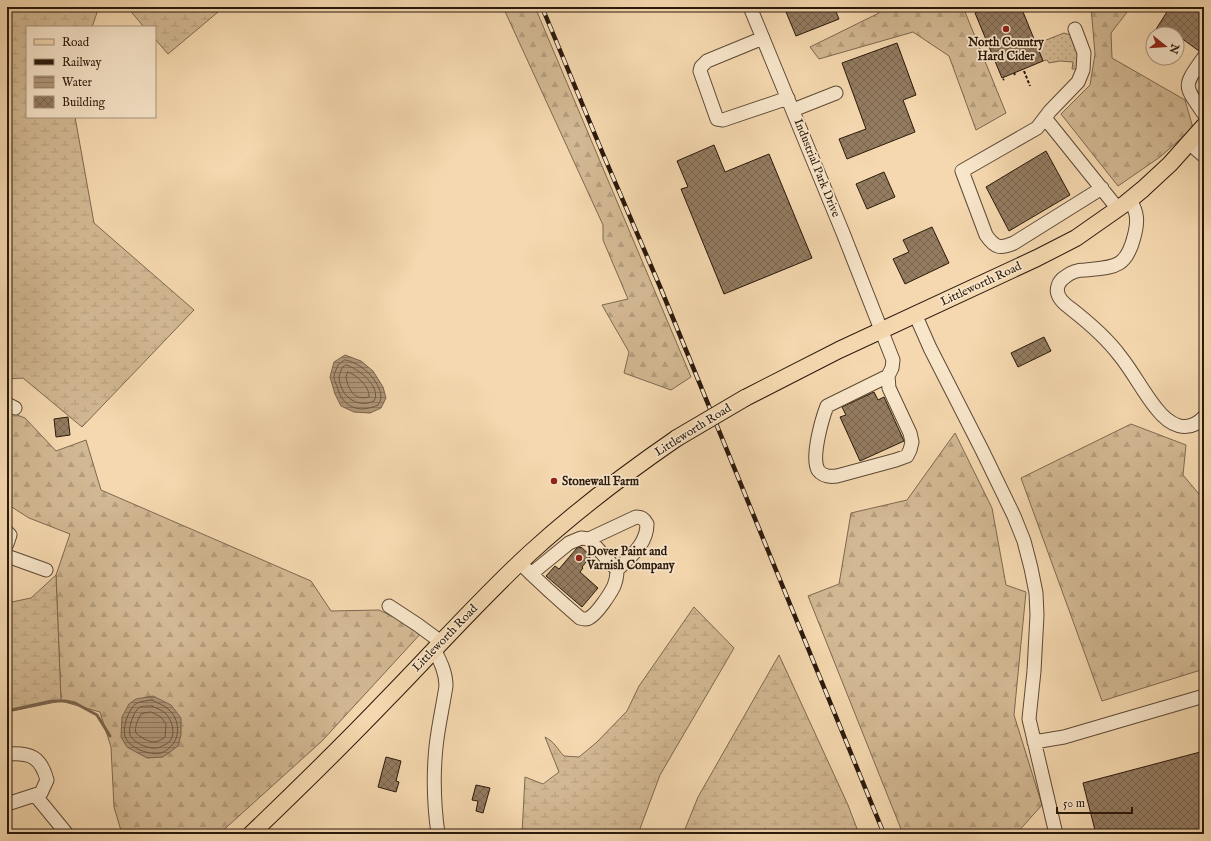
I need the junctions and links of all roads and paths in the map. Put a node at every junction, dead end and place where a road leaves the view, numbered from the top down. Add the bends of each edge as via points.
1 (750, 7) edge
2 (1075, 29) dead end
3 (763, 38) junction
4 (1204, 57) edge
5 (1024, 71) dead end
6 (1030, 86) dead end
7 (836, 93) dead end
8 (790, 104) junction
9 (1204, 114) edge
10 (1045, 118) junction
11 (1204, 126) edge
12 (1189, 143) junction
13 (1204, 156) edge
14 (1102, 188) junction
15 (1124, 204) junction
16 (915, 314) junction
17 (882, 330) junction
18 (888, 376) junction
19 (1204, 417) edge
20 (7, 532) edge
21 (589, 539) junction
22 (7, 544) edge
23 (7, 556) edge
24 (520, 563) junction
25 (46, 570) dead end
26 (617, 570) junction
27 (531, 574) junction
28 (388, 606) dead end
29 (437, 646) junction
30 (1204, 696) edge
31 (1034, 742) junction
32 (7, 754) edge
33 (35, 795) junction
34 (7, 804) edge
35 (68, 834) edge
36 (251, 834) edge
37 (438, 834) edge
38 (1056, 834) edge

1 - 3 street, Industrial Park Drive
2 - 10 street via 1084,53 1083,70 1078,82
3 - 8 street, Industrial Park Drive
3 - 8 street via 707,61 701,67 700,71 717,119 723,120
4 - 9 street via 1188,80 1192,97
5 - 6 path
7 - 8 street
8 - 17 street, Industrial Park Drive
10 - 14 street
10 - 14 street via 1037,128 962,171 991,242 995,246 1008,246
11 - 12 main road, Littleworth Road
12 - 13 street
12 - 15 main road, Littleworth Road via 1170,164
14 - 15 street
15 - 16 main road, Littleworth Road via 1076,238
15 - 19 street via 1136,210 1137,221 1128,255 1115,266 1069,273 1059,282 1058,297 1108,341 1165,419 1175,425 1189,426
16 - 17 main road, Littleworth Road
16 - 31 street via 1014,516 1026,548 1036,593 1037,615 1029,719
17 - 18 street, Industrial Park Drive via 893,360
17 - 24 main road, Littleworth Road, bridge via 744,398 677,438 586,505
18 - 18 street via 827,406 817,439 817,468 822,473 829,477 837,476 907,456 912,442 910,433 889,388
20 - 22 street via 10,536
21 - 26 street
21 - 26 street via 636,516 645,520 645,539
21 - 27 street via 576,538
23 - 25 street
24 - 27 street
24 - 29 main road, Littleworth Road
26 - 27 street via 609,594 594,614 584,619
28 - 29 street via 418,625
29 - 36 main road, Littleworth Road via 389,698
29 - 37 street via 446,681 435,763
30 - 31 street via 1064,738
31 - 38 street
32 - 33 street via 28,755 39,762 47,780 41,793
33 - 34 street
33 - 35 street

